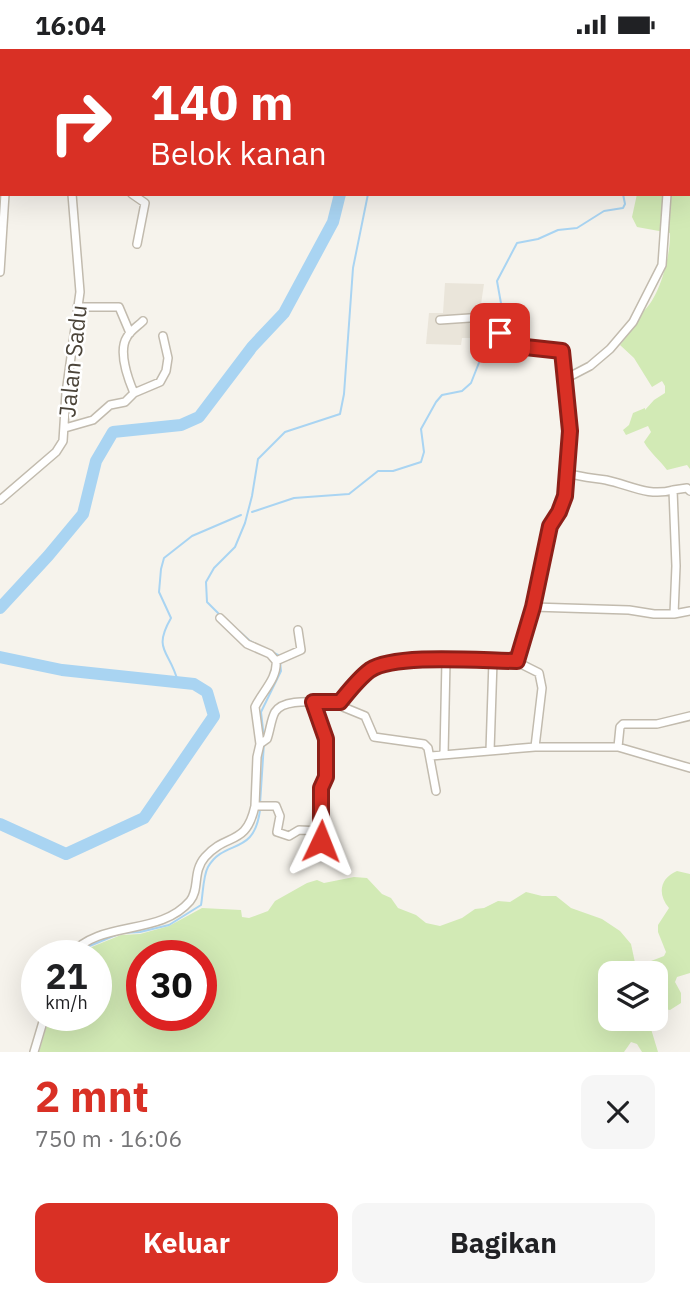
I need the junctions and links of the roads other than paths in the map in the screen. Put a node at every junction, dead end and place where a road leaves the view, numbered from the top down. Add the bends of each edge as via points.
1 (5, 196) edge
2 (72, 196) edge
3 (135, 196) edge
4 (667, 196) edge
5 (137, 244) dead end
6 (0, 272) edge
7 (77, 307) junction
8 (440, 320) dead end
9 (143, 321) dead end
10 (130, 333) junction
11 (163, 335) dead end
12 (565, 380) junction
13 (134, 393) junction
14 (65, 428) junction
15 (567, 473) junction
16 (673, 490) junction
17 (690, 491) edge
18 (0, 500) edge
19 (533, 607) junction
20 (690, 611) edge
21 (674, 614) junction
22 (220, 618) dead end
23 (298, 630) dead end
24 (278, 660) junction
25 (446, 660) junction
26 (493, 661) junction
27 (517, 661) junction
28 (313, 702) junction
29 (340, 702) junction
30 (690, 716) edge
31 (262, 743) junction
32 (535, 747) junction
33 (618, 747) junction
34 (490, 751) junction
35 (444, 755) junction
36 (431, 756) junction
37 (690, 768) edge
38 (436, 791) dead end
39 (258, 807) junction
40 (322, 831) junction
41 (321, 841) dead end
42 (92, 940) edge
43 (40, 1031) edge
44 (34, 1052) edge

1 - 6 street
2 - 7 street, Jalan Sadu via 80,292
3 - 5 street via 145,203
4 - 12 street via 662,265 633,322 600,358
7 - 10 street via 119,307
7 - 14 street, Jalan Sadu
8 - 12 street via 499,316 503,339 516,346 562,351
9 - 10 street
10 - 13 street via 124,345
11 - 13 street via 169,358 166,371 156,384
12 - 15 street via 570,431
13 - 14 street via 93,420
14 - 18 street, Jalan Sadu via 56,452
15 - 16 street via 654,493
15 - 19 street via 565,496 550,526
16 - 17 street
16 - 21 street
19 - 21 street
19 - 27 street
20 - 21 street
22 - 24 street via 247,644
23 - 24 street via 301,650
24 - 31 street via 255,707
25 - 26 street
25 - 29 street via 383,664 370,670
25 - 35 street
26 - 27 street
26 - 34 street
27 - 32 street via 537,671 542,688
28 - 29 street
28 - 31 street via 278,709
28 - 40 street via 326,739
29 - 36 street via 365,716 374,737 424,744
30 - 33 street via 657,724 623,723
31 - 39 street via 257,757
32 - 33 street
32 - 34 street
33 - 37 street
34 - 35 street
35 - 36 street
36 - 38 street
39 - 40 street via 276,806 280,815 277,832 290,836 299,830
39 - 42 street via 245,832 206,856 196,871 189,902 158,922
40 - 41 street
43 - 44 street

